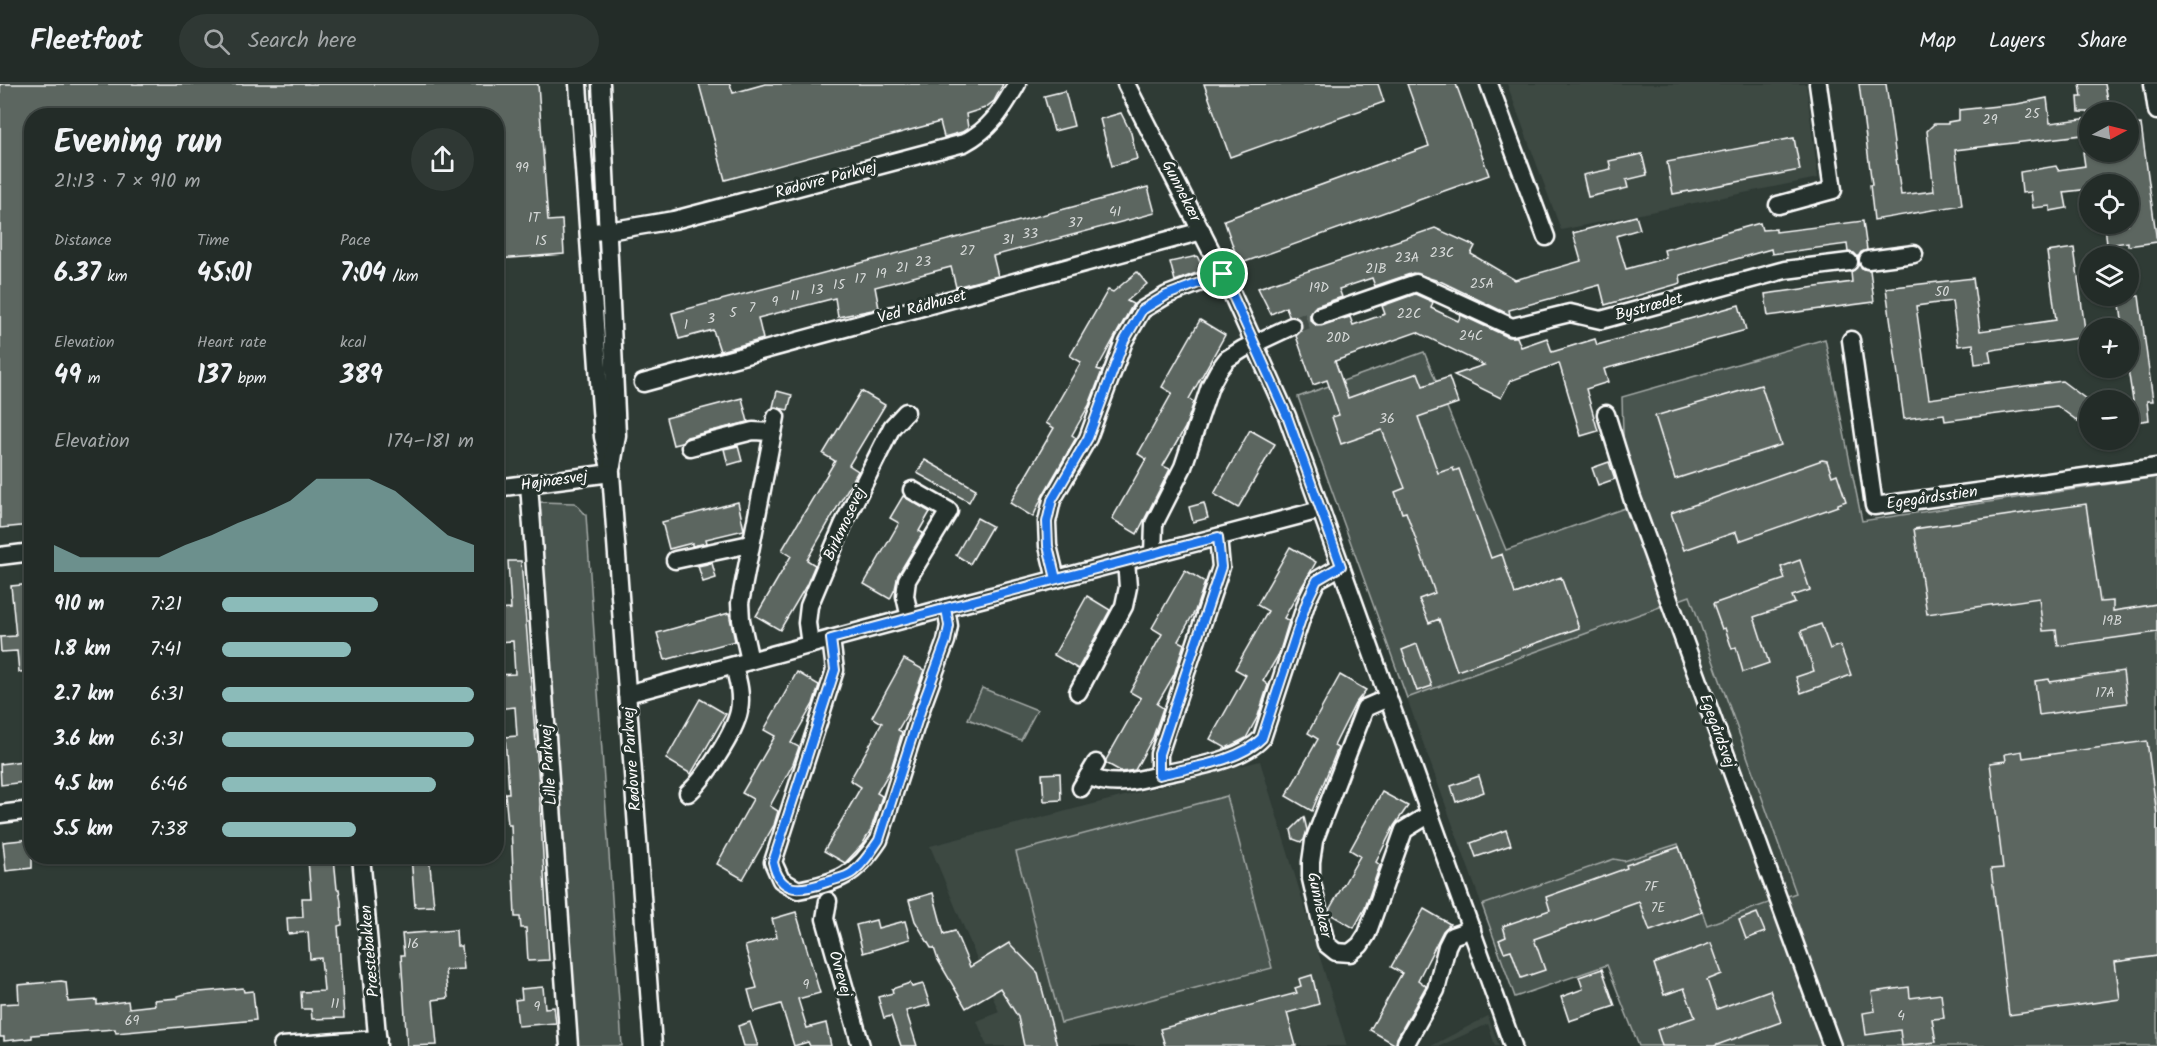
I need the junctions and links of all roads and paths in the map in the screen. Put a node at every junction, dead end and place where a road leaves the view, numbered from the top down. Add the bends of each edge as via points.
1 (578, 84) edge
2 (601, 84) edge
3 (1017, 84) edge
4 (1126, 84) edge
5 (1489, 84) edge
6 (1818, 84) edge
7 (2153, 84) edge
8 (2157, 111) edge
9 (587, 193) junction
10 (607, 193) junction
11 (1778, 205) dead end
12 (608, 231) junction
13 (1202, 231) junction
14 (589, 232) junction
15 (1546, 237) dead end
16 (1914, 254) dead end
17 (1868, 260) dead end
18 (1849, 262) dead end
19 (1223, 274) junction
20 (1320, 316) tunnel mouth
21 (1292, 326) tunnel mouth
22 (1851, 340) dead end
23 (1255, 343) junction
24 (643, 383) dead end
25 (906, 412) dead end
26 (1606, 414) dead end
27 (690, 447) dead end
28 (2157, 467) edge
29 (611, 472) junction
30 (529, 484) junction
31 (504, 487) edge
32 (912, 490) dead end
33 (1320, 510) junction
34 (1218, 537) junction
35 (750, 544) junction
36 (24, 553) edge
37 (1153, 554) junction
38 (0, 556) edge
39 (675, 560) dead end
40 (1126, 561) junction
41 (1341, 566) junction
42 (1056, 579) junction
43 (946, 608) junction
44 (909, 618) junction
45 (831, 639) junction
46 (810, 645) junction
47 (750, 661) junction
48 (734, 666) junction
49 (1078, 692) dead end
50 (627, 694) junction
51 (1388, 698) junction
52 (1159, 775) junction
53 (1088, 776) dead end
54 (688, 793) dead end
55 (24, 811) edge
56 (0, 814) edge
57 (1430, 814) junction
58 (362, 864) edge
59 (828, 901) dead end
60 (1472, 929) junction
61 (378, 1043) edge
62 (1406, 1043) dead end
63 (282, 1046) edge
64 (569, 1046) edge
65 (653, 1046) edge
66 (861, 1046) edge
67 (1513, 1046) edge
68 (1832, 1046) edge

1 - 9 street, Rødovre Parkvej
2 - 10 street, Rødovre Parkvej
3 - 12 street, Rødovre Parkvej via 997,118 980,135 964,143 674,220
4 - 13 street, Gunnekær
5 - 15 street
6 - 11 street via 1833,190
7 - 8 street
9 - 10 street
9 - 14 street, Rødovre Parkvej
10 - 12 street, Rødovre Parkvej
12 - 14 street, Rødovre Parkvej
12 - 29 street, Rødovre Parkvej via 617,435
13 - 19 street, Gunnekær
13 - 24 street, Ved Rådhuset
14 - 29 street, Rødovre Parkvej via 603,437
16 - 17 street
18 - 20 street, Bystrædet via 1785,270 1600,320 1570,313 1512,327 1416,283
19 - 23 street, Gunnekær
19 - 42 street via 1167,295 1142,310 1124,341 1088,438 1052,500 1047,522 1048,546
21 - 23 street
22 - 28 street, Egegårdsstien via 1874,506
23 - 33 street, Gunnekær via 1287,416
23 - 37 street via 1227,359 1210,386 1183,467 1154,524
25 - 46 street, Birkmosevej via 892,427 843,525 809,606
26 - 68 street, Egegårdsvej via 1632,498
27 - 35 street via 775,424
29 - 30 street, Højnæsvej
29 - 50 street, Rødovre Parkvej
30 - 31 street, Højnæsvej
30 - 64 street, Lille Parkvej
32 - 44 street via 949,511 907,579
33 - 34 street
33 - 41 street, Gunnekær
34 - 37 street
34 - 52 street via 1221,567 1159,754
35 - 39 street
35 - 47 street via 740,603
36 - 38 street
37 - 40 street
40 - 42 street
40 - 49 street via 1128,587 1124,606
41 - 51 street, Gunnekær
41 - 52 street via 1317,580 1307,601 1262,738 1240,754
42 - 43 street
43 - 44 street
43 - 45 street via 946,641 879,840 850,874 798,890 781,880 773,862 835,670
44 - 45 street
45 - 46 street
46 - 47 street
47 - 48 street
48 - 50 street
48 - 54 street via 740,686 735,724 700,783
50 - 65 street, Rødovre Parkvej
51 - 57 street, Gunnekær
51 - 57 street, Gunnekær via 1365,708 1314,841 1311,879 1326,944 1336,952 1350,952 1360,945 1404,830
52 - 53 street via 1113,784
55 - 56 street
57 - 60 street, Gunnekær
58 - 61 street, Præstebakken
59 - 66 street, Ovrevej via 825,919
60 - 62 street via 1452,936 1436,990
60 - 67 street, Gunnekær
61 - 63 street

